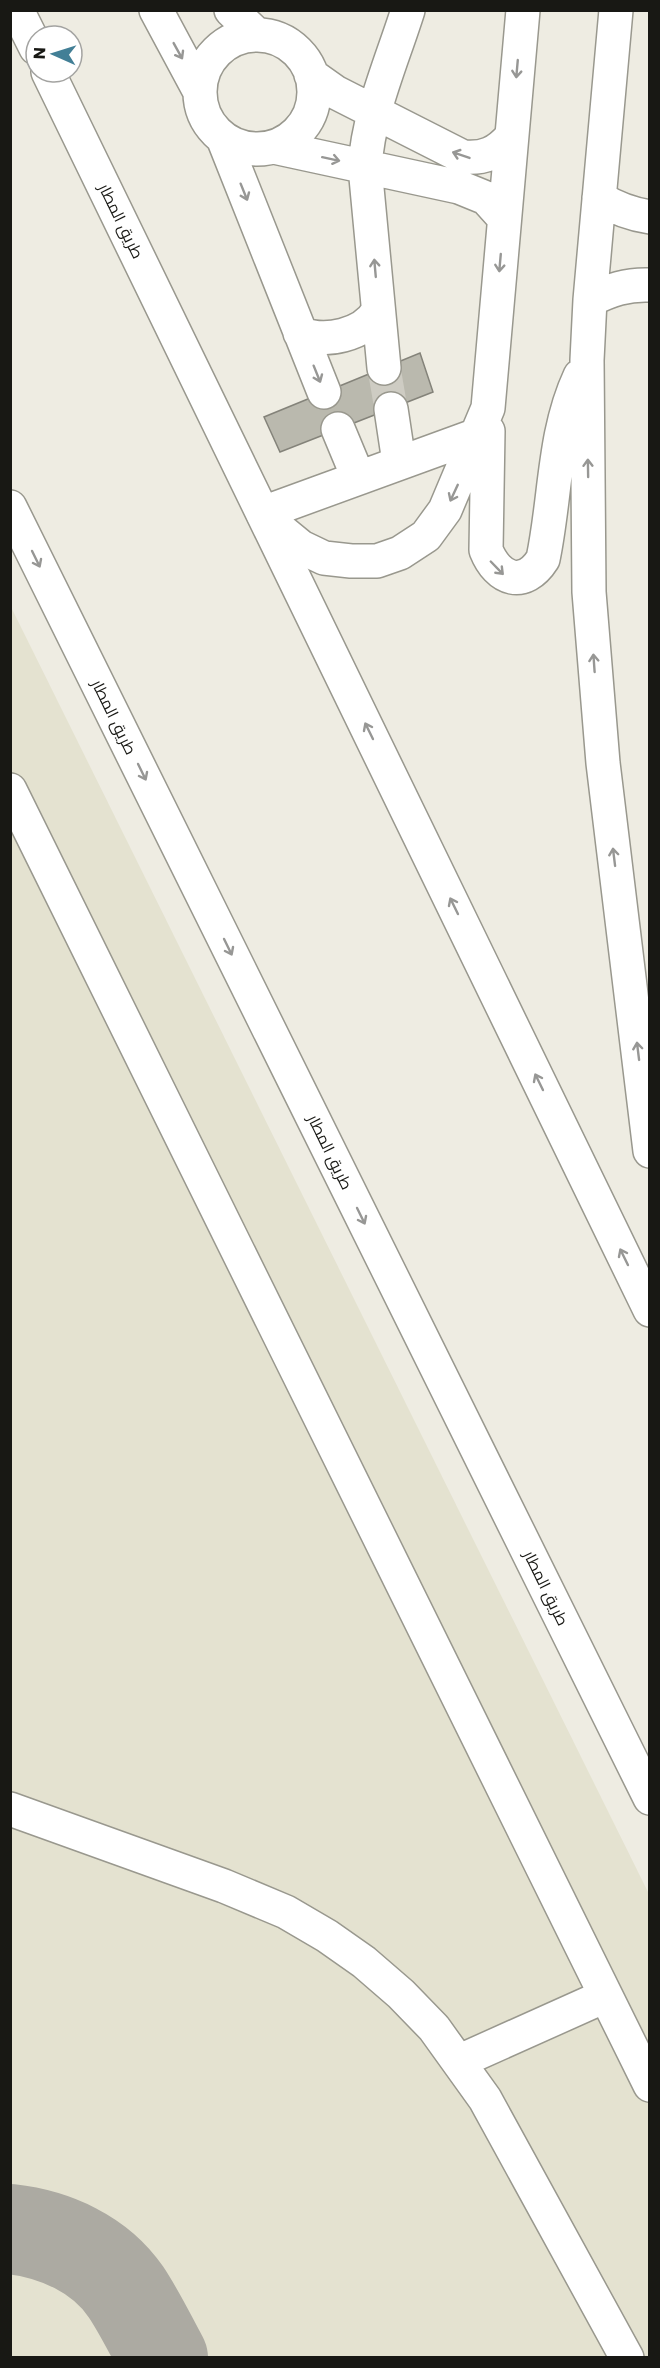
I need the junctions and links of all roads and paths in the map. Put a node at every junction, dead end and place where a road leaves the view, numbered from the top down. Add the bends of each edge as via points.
1 (17, 10) edge
2 (156, 10) edge
3 (231, 10) edge
4 (408, 10) edge
5 (523, 10) edge
6 (616, 10) edge
7 (24, 24) edge
8 (257, 35) junction
9 (311, 75) junction
10 (54, 84) edge
11 (200, 92) junction
12 (376, 112) junction
13 (511, 137) junction
14 (223, 138) junction
15 (274, 147) junction
16 (365, 167) junction
17 (599, 198) junction
18 (650, 217) edge
19 (504, 218) junction
20 (650, 285) edge
21 (590, 300) junction
22 (378, 311) junction
23 (300, 333) junction
24 (587, 360) junction
25 (384, 368) tunnel mouth
26 (324, 392) dead end
27 (391, 409) tunnel mouth
28 (483, 422) junction
29 (338, 429) dead end
30 (399, 462) junction
31 (358, 477) junction
32 (10, 507) edge
33 (265, 516) junction
34 (10, 790) edge
35 (650, 1150) edge
36 (650, 1310) edge
37 (650, 1798) edge
38 (10, 1809) edge
39 (605, 1996) junction
40 (460, 2061) junction
41 (650, 2085) edge
42 (627, 2358) edge

1 - 7 main road
2 -> 11 main road
3 - 8 main road
4 - 12 main road
5 -> 13 main road
6 - 17 main road
8 - 9 main road via 290,46
8 - 11 main road via 240,38 211,58
9 - 12 main road
9 - 15 main road via 314,93 302,126 290,139
10 - 33 main road, طريق المطار
11 - 14 main road via 202,110
13 -> 12 main road via 501,149 487,156 463,158
12 - 16 main road
13 - 19 main road
14 - 15 main road via 238,147
14 -> 23 main road
15 -> 16 main road
16 - 19 main road via 473,191 486,198
22 -> 16 main road
17 - 18 main road via 633,215
17 - 21 main road
19 -> 28 main road
20 - 21 main road via 612,289
21 - 24 main road
22 - 23 main road via 368,325 328,338 310,338
22 - 25 main road
23 -> 26 main road
28 -> 24 main road via 486,550 492,565 504,576 520,577 535,571 543,559 562,422
35 -> 24 main road via 595,677 589,592
27 - 30 main road
28 - 30 main road
28 -> 33 main road via 446,510 426,536 400,553 376,561 324,558 302,548
29 - 31 main road
30 - 31 main road
31 - 33 main road
32 -> 37 main road, طريق المطار
36 -> 33 main road, طريق المطار
34 - 39 main road
38 - 40 main road via 286,1912 327,1936 379,1975 434,2028
39 - 40 main road
39 - 41 main road
40 - 42 main road via 485,2099

